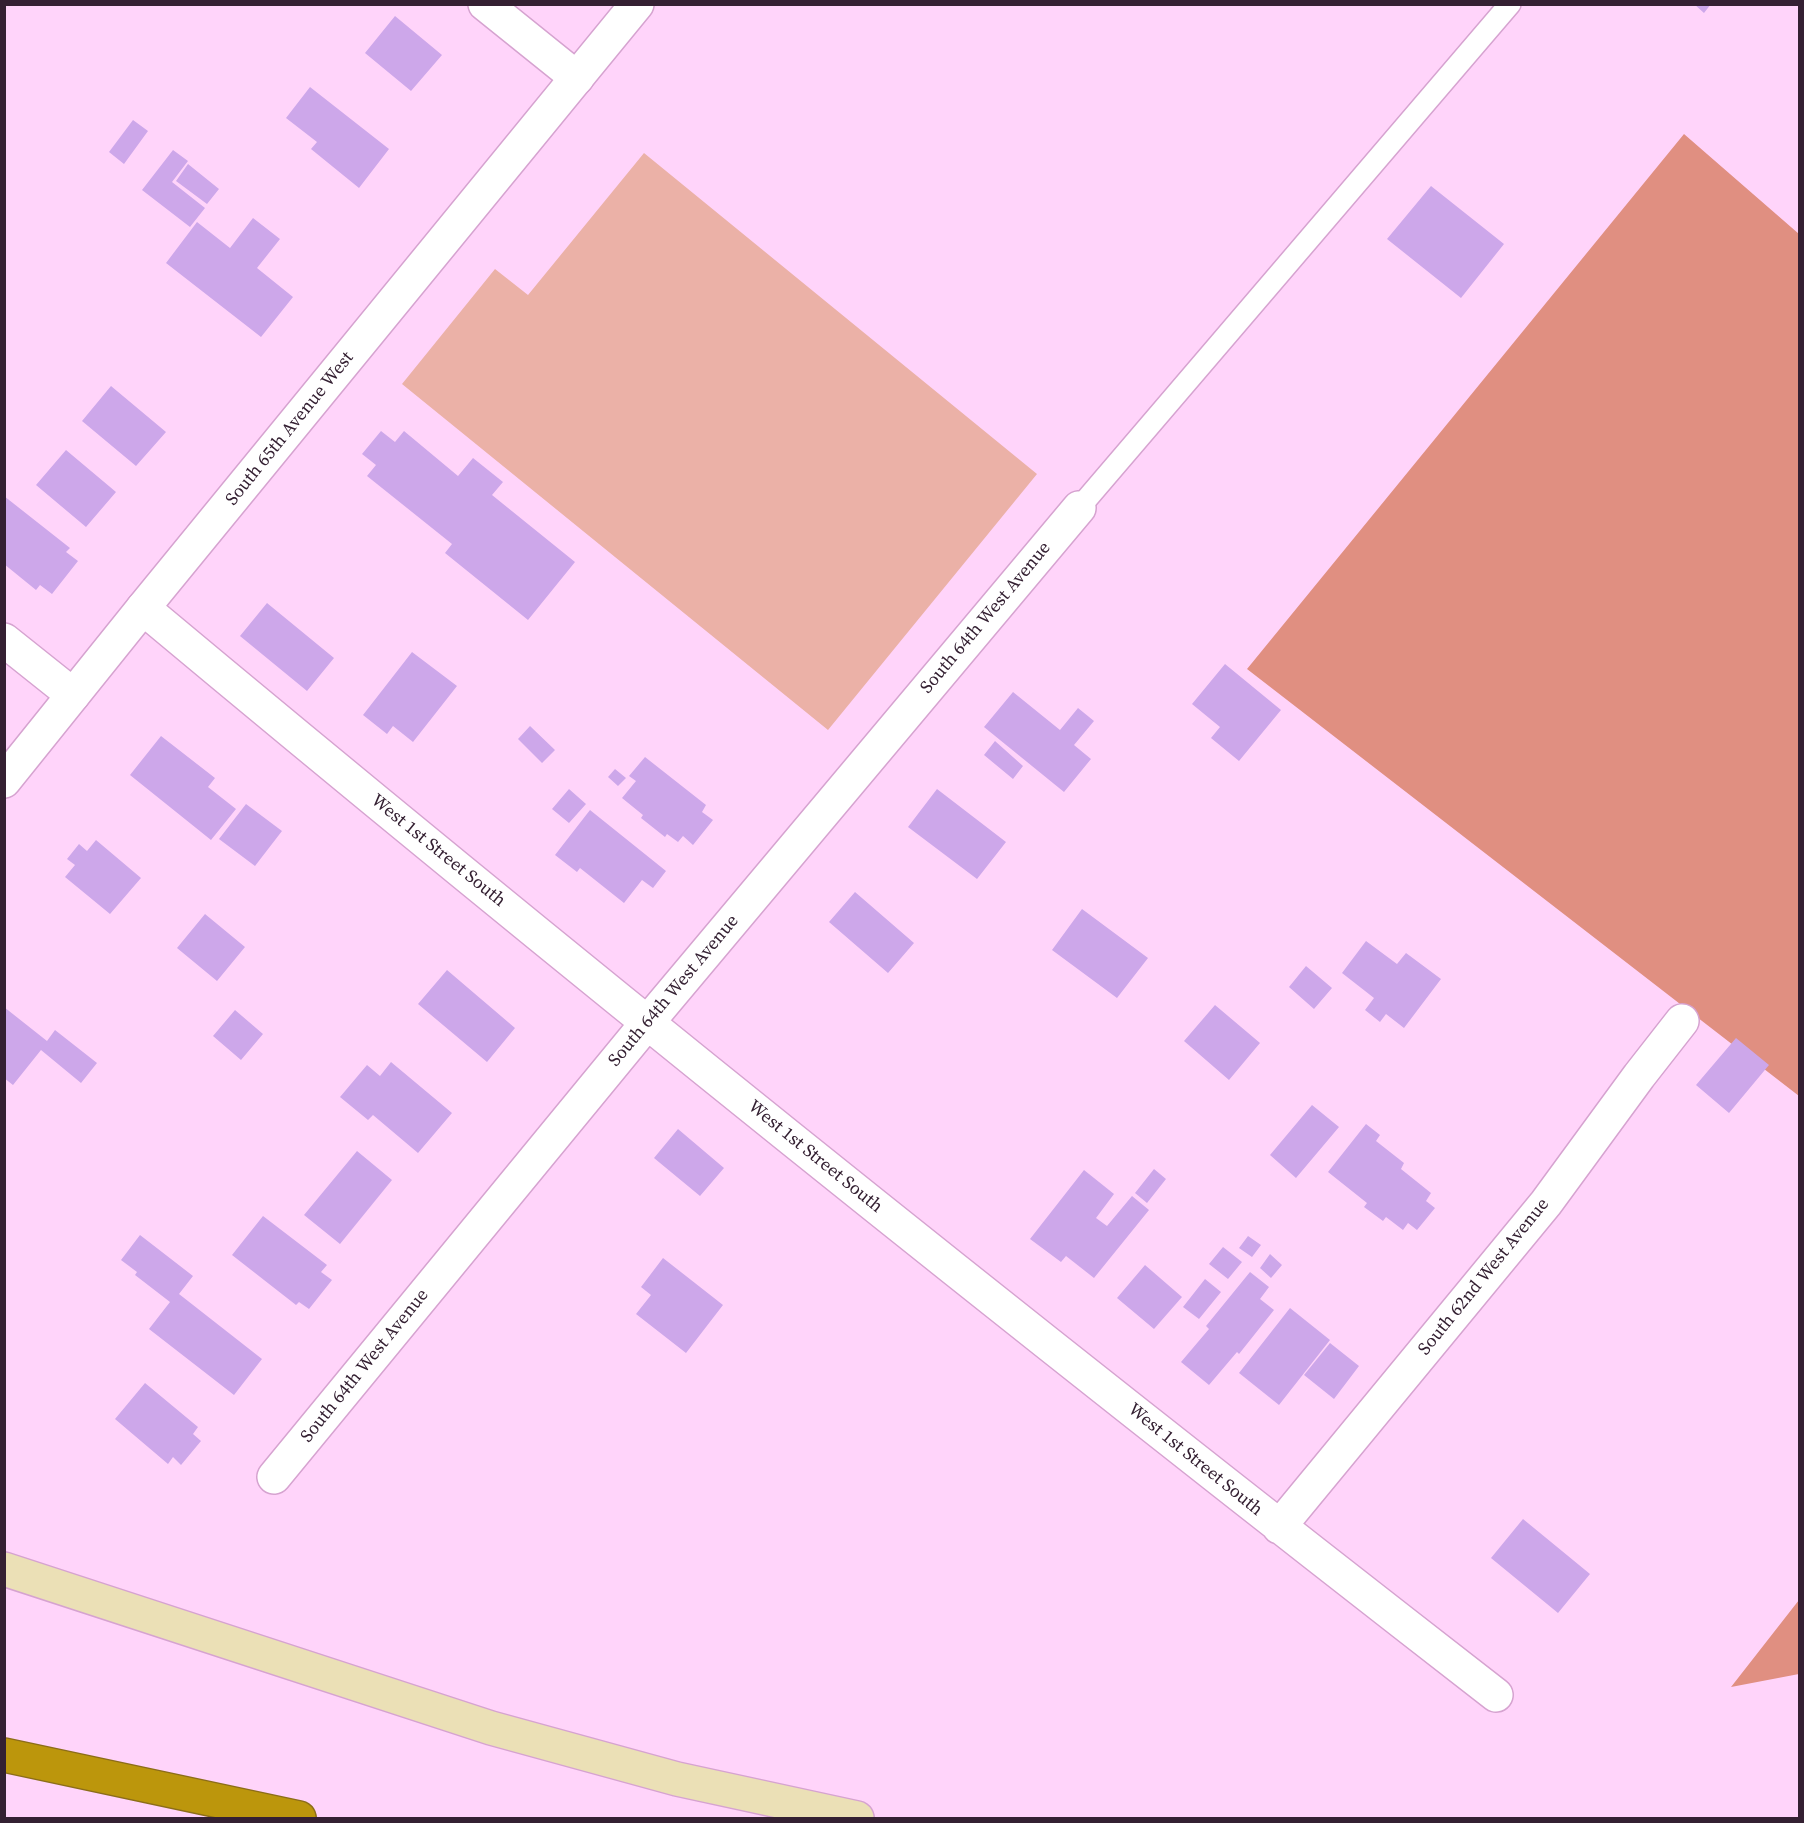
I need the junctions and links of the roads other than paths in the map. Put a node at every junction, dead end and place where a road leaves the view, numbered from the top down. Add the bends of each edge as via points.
1 (485, 4) edge
2 (637, 4) edge
3 (1510, 4) edge
4 (577, 78) junction
5 (1079, 508) joint
6 (143, 608) junction
7 (4, 640) edge
8 (73, 694) junction
9 (4, 781) edge
10 (1682, 1021) dead end
11 (647, 1023) junction
12 (274, 1477) dead end
13 (1279, 1527) junction
14 (4, 1569) edge
15 (1496, 1695) dead end
16 (4, 1755) edge
17 (299, 1818) edge
18 (857, 1818) edge

1 - 4 street
2 - 4 street, South 65th Avenue West
3 - 5 lane
4 - 6 street, South 65th Avenue West
5 - 11 street, South 64th West Avenue
6 - 8 street, South 65th Avenue West
6 - 11 street, West 1st Street South
7 - 8 street
8 - 9 street, South 65th Avenue West
10 - 13 street, South 62nd West Avenue via 1546,1203
11 - 12 street, South 64th West Avenue
11 - 13 street, West 1st Street South
13 - 15 street, West 1st Street South
14 - 18 main road via 491,1728 677,1779
16 - 17 highway

